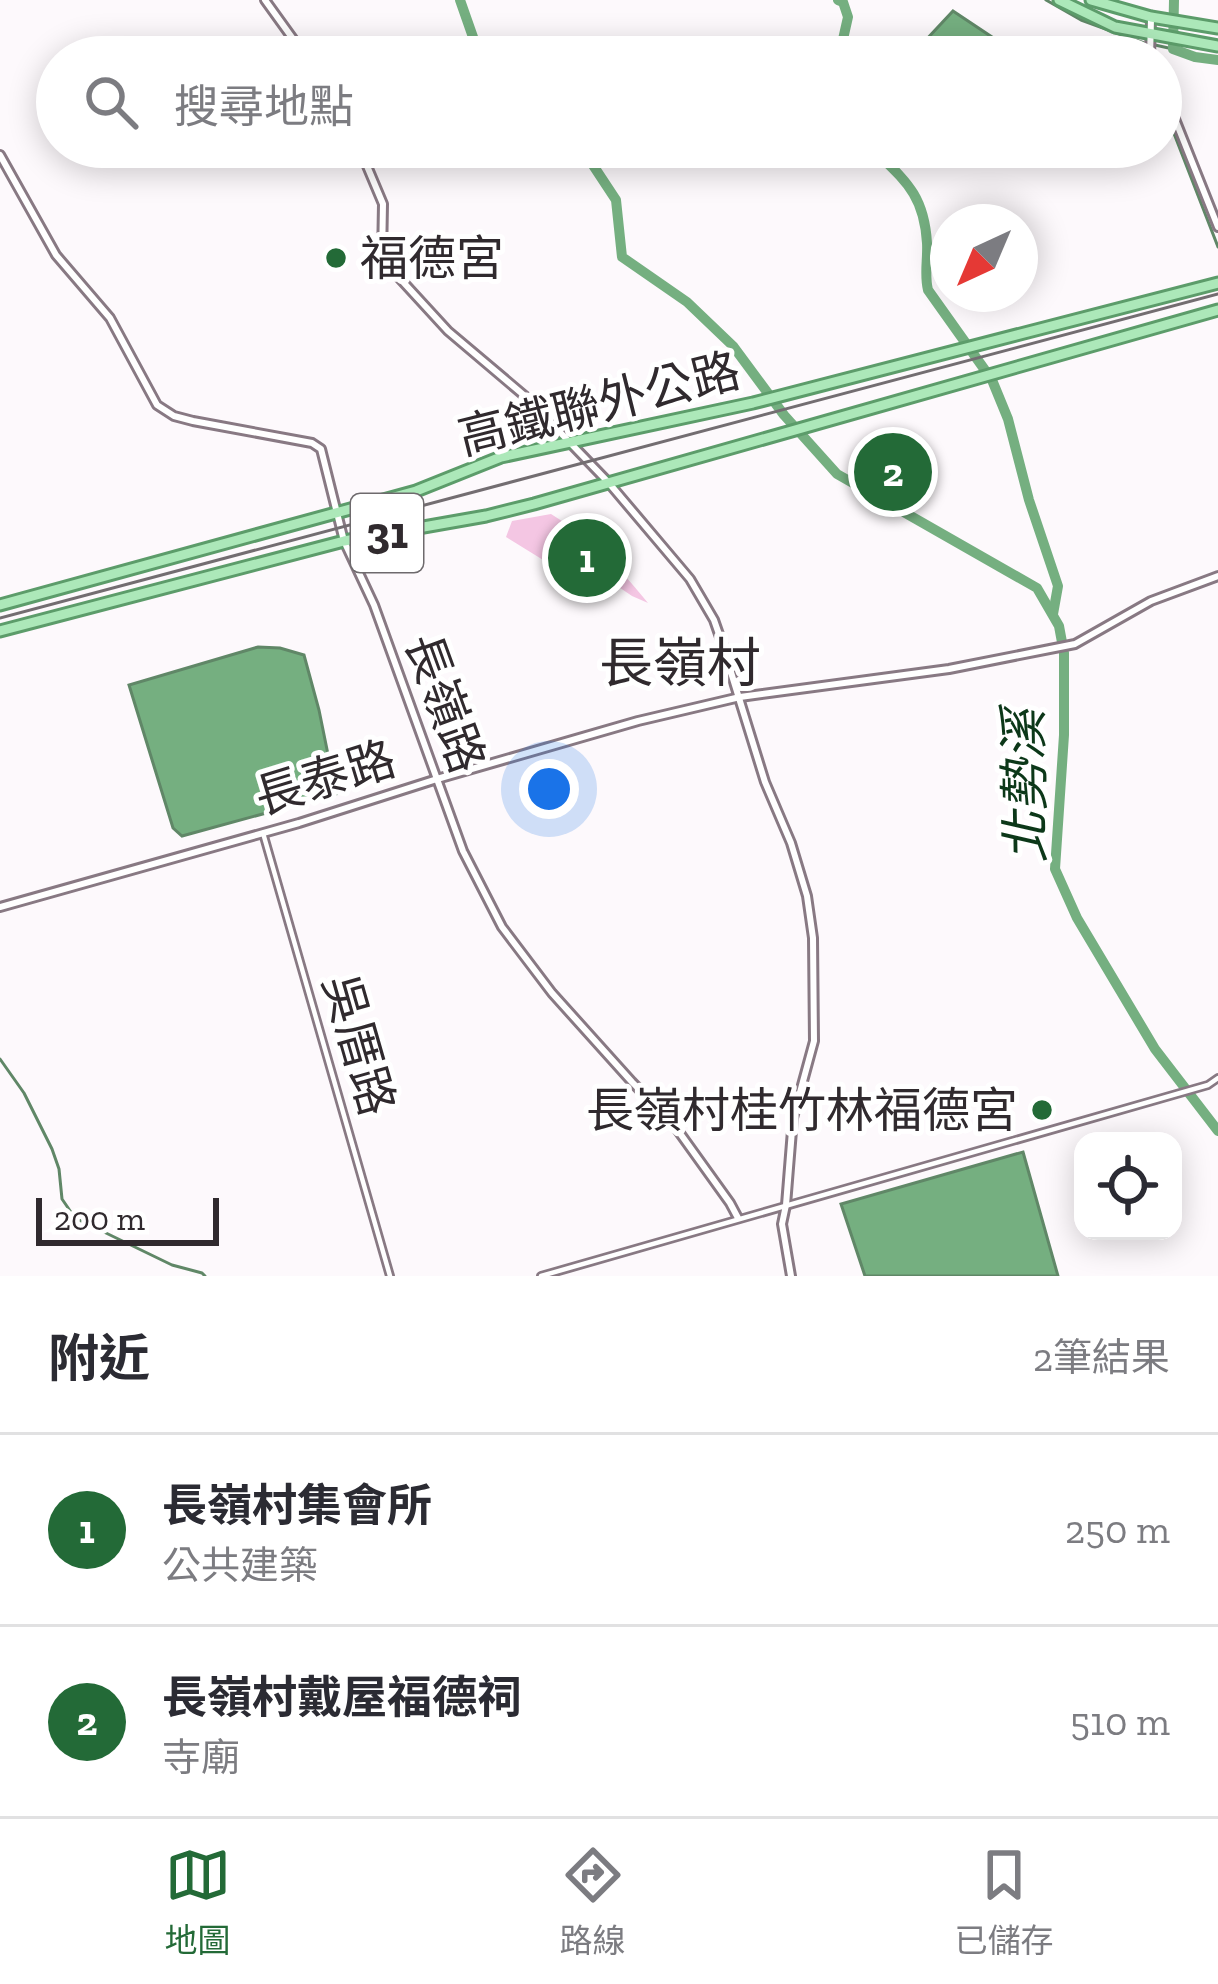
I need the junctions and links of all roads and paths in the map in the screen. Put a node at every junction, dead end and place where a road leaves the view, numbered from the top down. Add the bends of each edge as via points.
1 (266, 0) edge
2 (1059, 0) edge
3 (1091, 0) edge
4 (1151, 17) junction
5 (1218, 28) edge
6 (1150, 34) junction
7 (291, 36) edge
8 (1161, 36) edge
9 (1182, 40) edge
10 (1218, 46) edge
11 (1182, 137) edge
12 (0, 155) edge
13 (370, 168) edge
14 (1218, 227) edge
15 (1218, 283) edge
16 (1218, 310) edge
17 (570, 442) junction
18 (608, 482) junction
19 (336, 514) junction
20 (344, 541) junction
21 (1218, 577) edge
22 (0, 605) edge
23 (0, 631) edge
24 (740, 697) junction
25 (436, 779) junction
26 (263, 833) junction
27 (0, 907) edge
28 (1218, 1078) edge
29 (786, 1205) junction
30 (737, 1218) junction
31 (391, 1276) edge
32 (541, 1276) edge
33 (791, 1276) edge

1 - 7 street
2 - 6 main road
3 - 4 main road
4 - 5 main road
4 - 6 street
6 - 8 main road
9 - 10 main road
11 - 14 street
12 - 19 street, 長嶺路 via 157,405 193,421 317,445
13 - 17 street via 383,203 382,259
15 - 17 main road, 高鐵聯外公路 / 31
16 - 18 main road, 高鐵聯外公路 / 31
17 - 18 street
17 - 19 main road, 高鐵聯外公路 / 31
18 - 20 main road, 高鐵聯外公路 / 31 via 486,516
18 - 24 street via 690,579 714,620
19 - 20 street, 長嶺路
19 - 22 main road, 高鐵聯外公路 / 31
20 - 23 main road, 高鐵聯外公路 / 31
20 - 25 street, 長嶺路
21 - 24 street, 長泰路 via 1040,653
24 - 25 street, 長泰路
24 - 29 street via 807,896 813,938 814,1041 794,1118
25 - 26 street, 長泰路
25 - 30 street, 長嶺路 via 502,927 674,1125
26 - 27 street, 長泰路
26 - 31 street, 吳厝路
28 - 29 street
29 - 30 street
29 - 33 street
30 - 32 street

